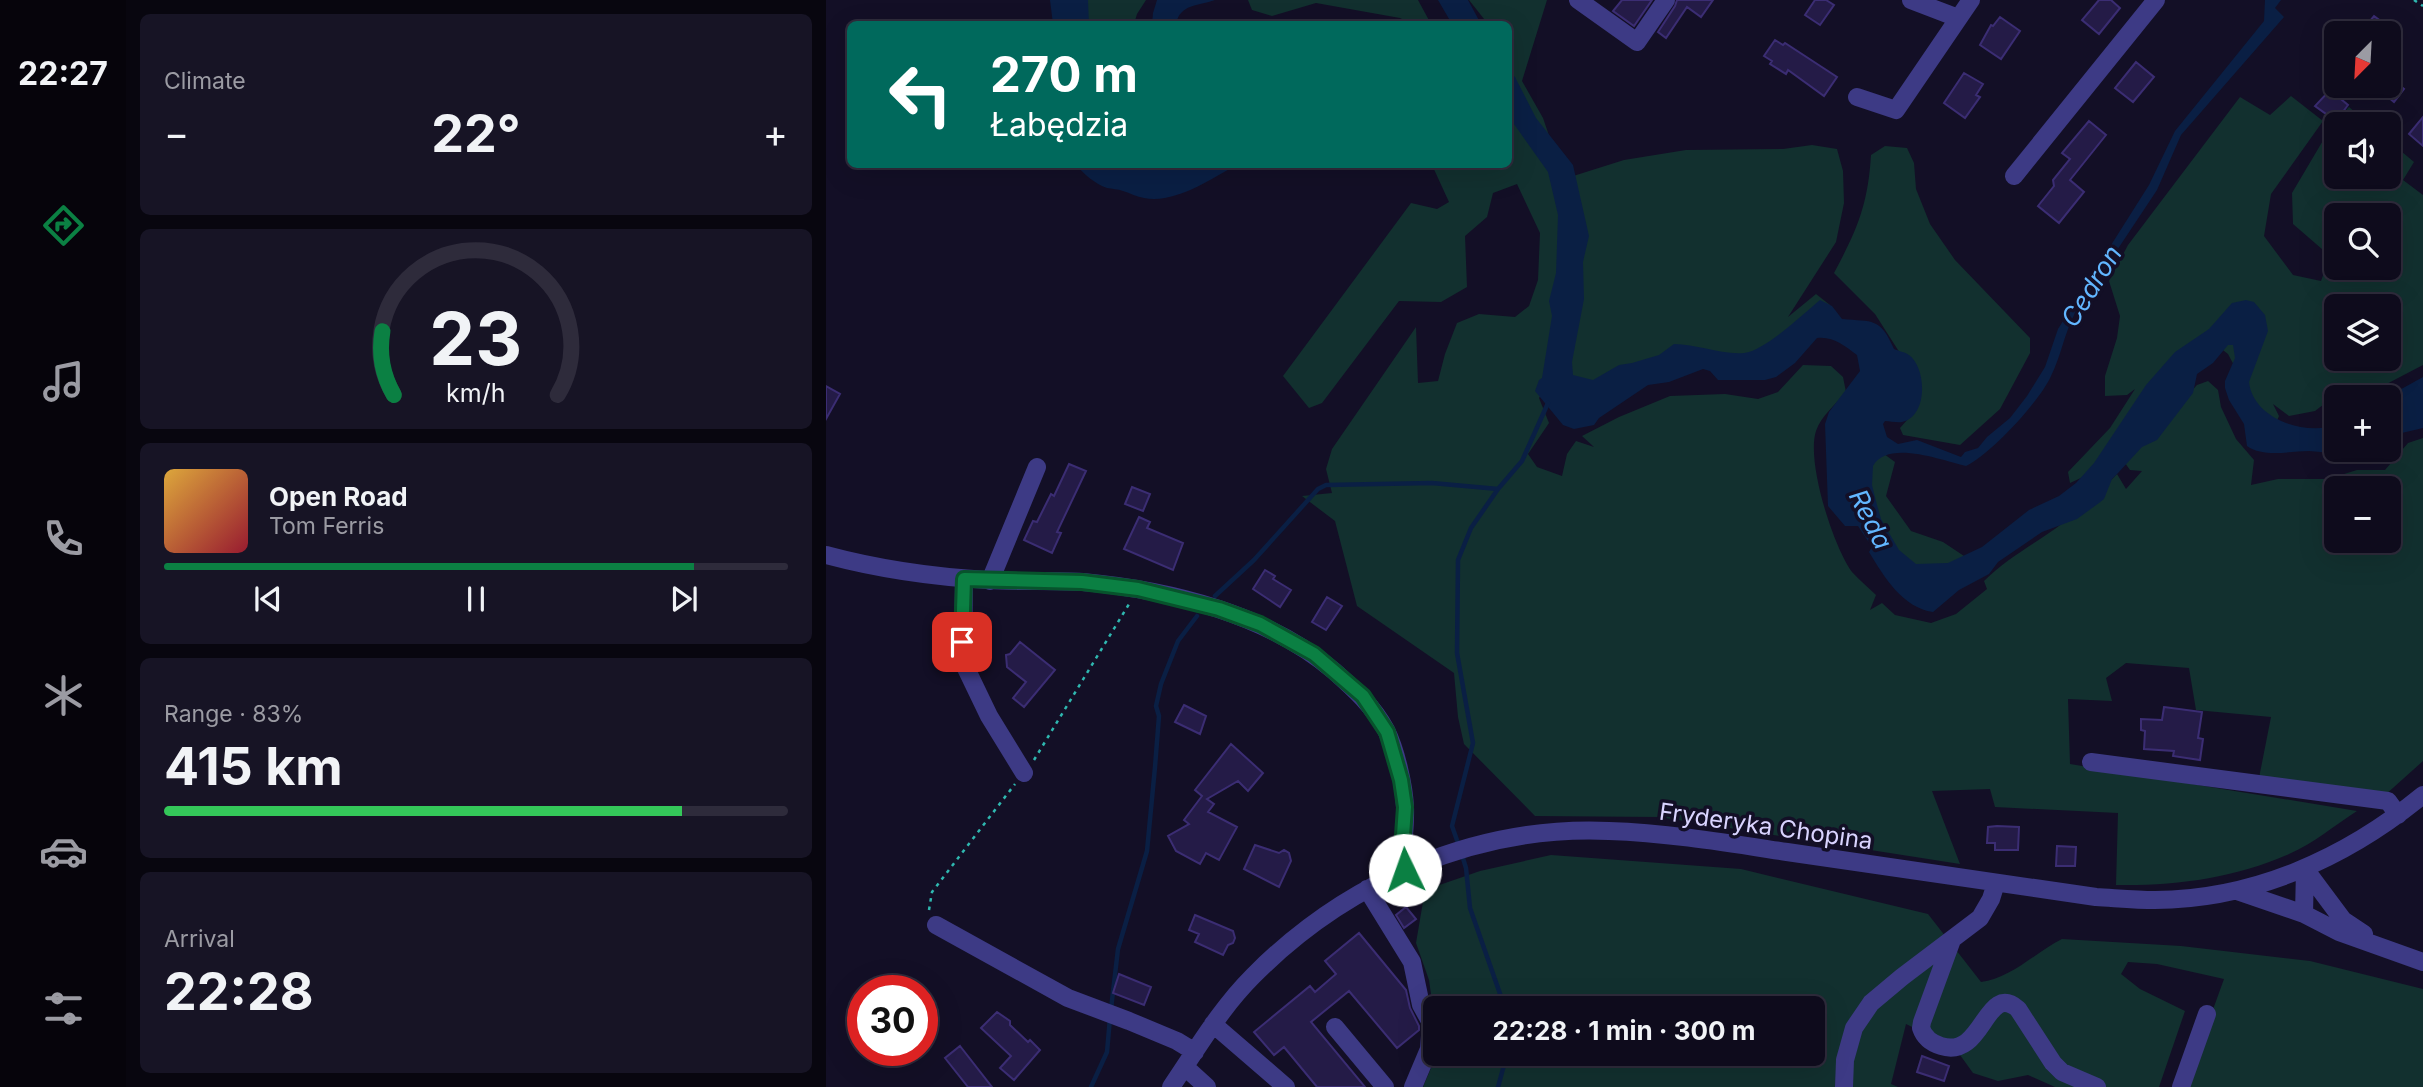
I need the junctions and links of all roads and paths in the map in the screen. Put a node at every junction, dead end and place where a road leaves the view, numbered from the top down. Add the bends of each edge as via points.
1 (1578, 0) edge
2 (1665, 0) edge
3 (1911, 0) edge
4 (1970, 0) edge
5 (2156, 0) edge
6 (2414, 0) edge
7 (2423, 6) edge
8 (1602, 7) edge
9 (1958, 18) junction
10 (1857, 97) dead end
11 (2014, 176) dead end
12 (1037, 467) dead end
13 (826, 555) edge
14 (964, 579) junction
15 (990, 581) junction
16 (2091, 762) dead end
17 (1024, 774) dead end
18 (2423, 795) edge
19 (2398, 815) junction
20 (2305, 869) junction
21 (1405, 870) junction
22 (1996, 883) junction
23 (1367, 890) junction
24 (2238, 891) junction
25 (2304, 914) junction
26 (936, 925) dead end
27 (1952, 940) junction
28 (2381, 946) junction
29 (2423, 962) edge
30 (2207, 1014) dead end
31 (1213, 1024) junction
32 (1335, 1027) dead end
33 (1195, 1052) junction
34 (1185, 1067) junction
35 (2071, 1082) edge
36 (1171, 1087) edge
37 (1207, 1087) edge
38 (1286, 1087) edge
39 (1385, 1087) edge
40 (1413, 1087) edge
41 (1844, 1087) edge
42 (2097, 1087) edge
43 (2181, 1087) edge

1 - 8 street
2 - 8 street via 1637,42
3 - 9 street
4 - 9 street
5 - 11 street
6 - 7 path
9 - 10 street via 1896,110
12 - 15 street
13 - 14 street
14 - 15 street
14 - 17 street via 963,662
15 - 21 street via 1082,582 1138,589 1260,624 1314,654 1363,696 1387,732 1405,807
16 - 19 street via 2388,801
18 - 19 street, Fryderyka Chopina
19 - 20 street, Fryderyka Chopina
20 - 24 street, Fryderyka Chopina
20 - 25 street
20 - 28 street via 2343,920
21 - 22 street, Fryderyka Chopina via 1490,840 1608,831 1696,839
21 - 23 street, Fryderyka Chopina
22 - 24 street, Fryderyka Chopina via 2154,900
22 - 27 street via 1980,918
23 - 31 street, Fryderyka Chopina via 1289,943 1252,977
23 - 40 street via 1412,962 1421,1005 1431,1023 1429,1049
24 - 25 street
25 - 28 street
26 - 33 street via 1068,998
27 - 35 street via 1922,1022 1923,1034 1942,1046 1960,1047 1975,1035 1991,1009 2010,1004
27 - 41 street via 1871,1003 1854,1028 1845,1060
28 - 29 street
30 - 43 street
31 - 33 street, Fryderyka Chopina
31 - 38 street
32 - 39 street
33 - 34 street, Fryderyka Chopina
34 - 36 street, Fryderyka Chopina
34 - 37 street
35 - 42 street

